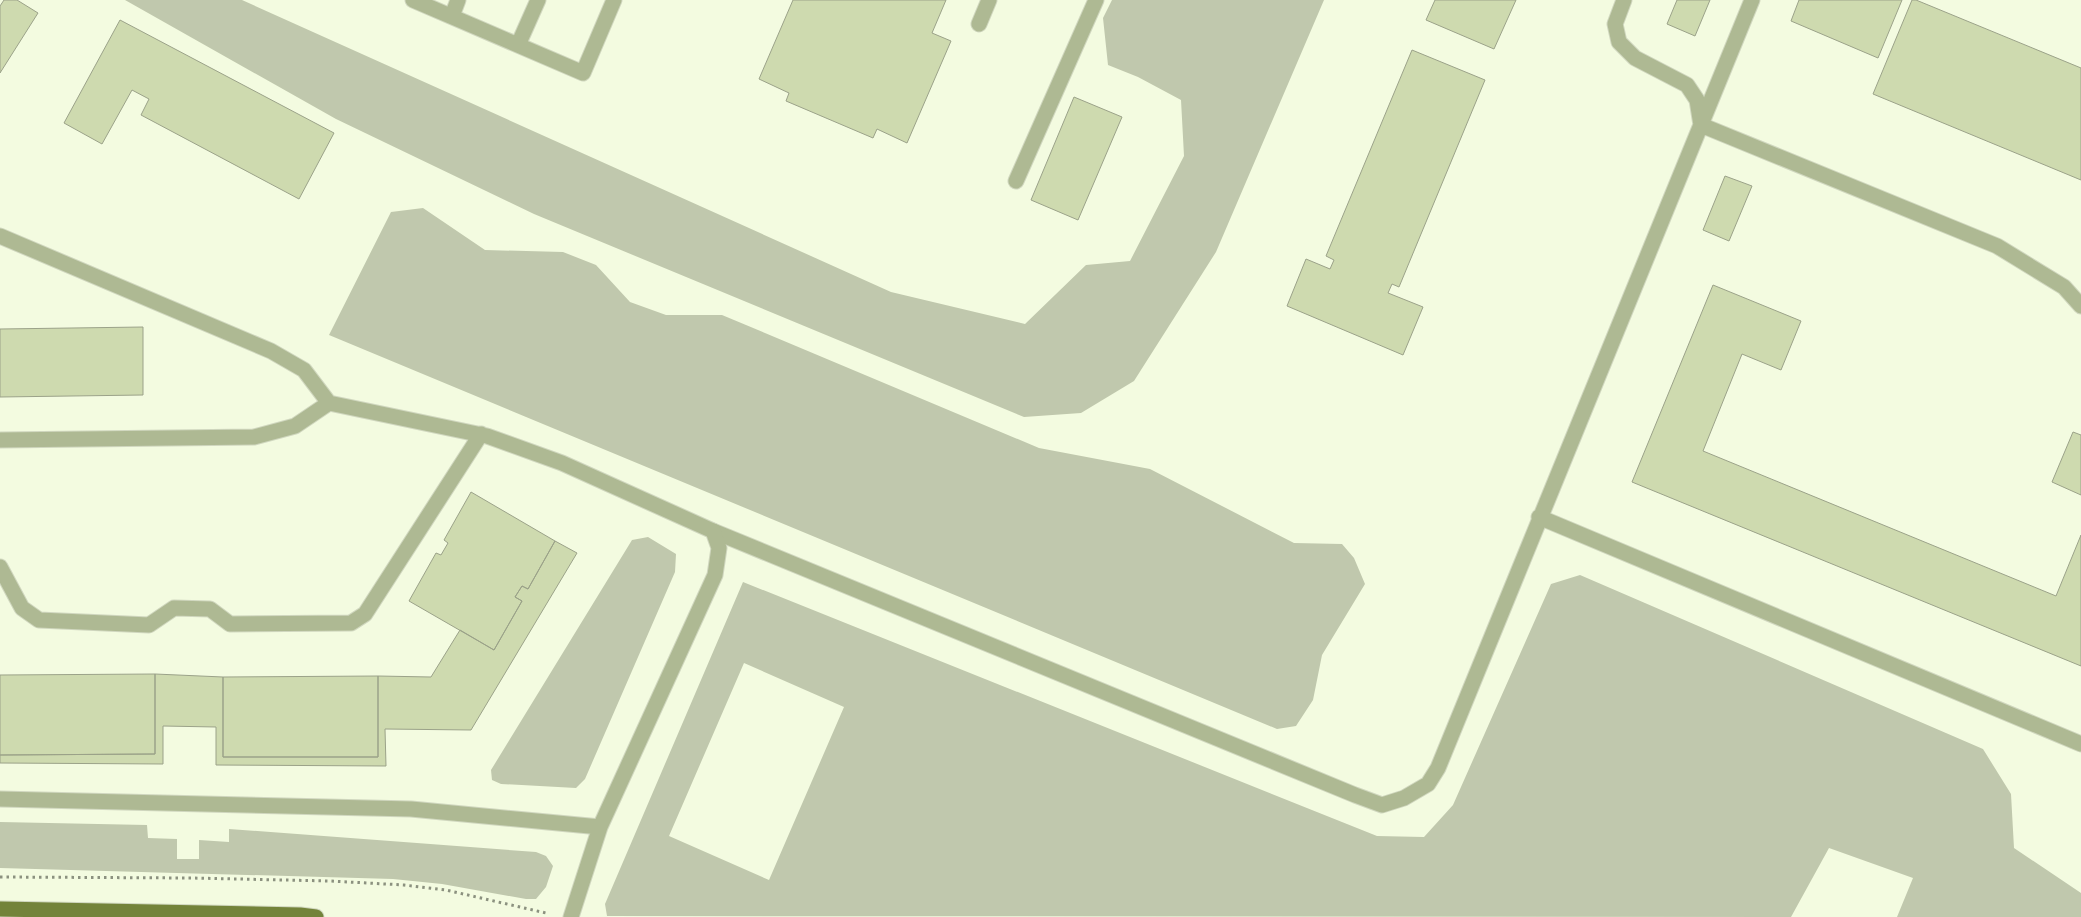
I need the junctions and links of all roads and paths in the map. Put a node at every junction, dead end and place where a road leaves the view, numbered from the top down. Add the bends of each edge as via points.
1 (413, 0) edge
2 (458, 0) edge
3 (538, 0) edge
4 (614, 0) edge
5 (989, 0) edge
6 (1096, 0) edge
7 (1624, 0) edge
8 (1752, 0) edge
9 (452, 16) junction
10 (979, 24) dead end
11 (518, 45) junction
12 (1701, 125) junction
13 (1016, 181) dead end
14 (0, 236) edge
15 (2081, 306) edge
16 (329, 402) junction
17 (481, 434) junction
18 (0, 440) edge
19 (1539, 517) junction
20 (713, 531) junction
21 (0, 567) edge
22 (2081, 744) edge
23 (0, 799) edge
24 (600, 827) junction
25 (0, 877) edge
26 (0, 909) edge
27 (553, 915) dead end
28 (316, 917) edge
29 (571, 917) edge

1 - 9 street
2 - 9 street
3 - 11 street
4 - 11 street via 583,73
5 - 10 street
6 - 13 street
7 - 12 street via 1615,24 1619,42 1635,58 1687,85 1697,100
8 - 12 street
9 - 11 street
12 - 15 street via 1997,246 2064,287
12 - 19 street
14 - 16 street via 271,351 304,370
16 - 17 street
16 - 18 street via 295,426 254,437
17 - 20 street via 562,462
17 - 21 street via 365,614 351,623 230,624 210,609 174,608 149,625 39,620 22,608
19 - 20 street via 1438,768 1428,784 1404,798 1382,805
19 - 22 street
20 - 24 street via 720,548 715,575
23 - 24 street via 411,809
24 - 29 street
25 - 27 path via 330,881 404,886 446,890
26 - 28 main road

